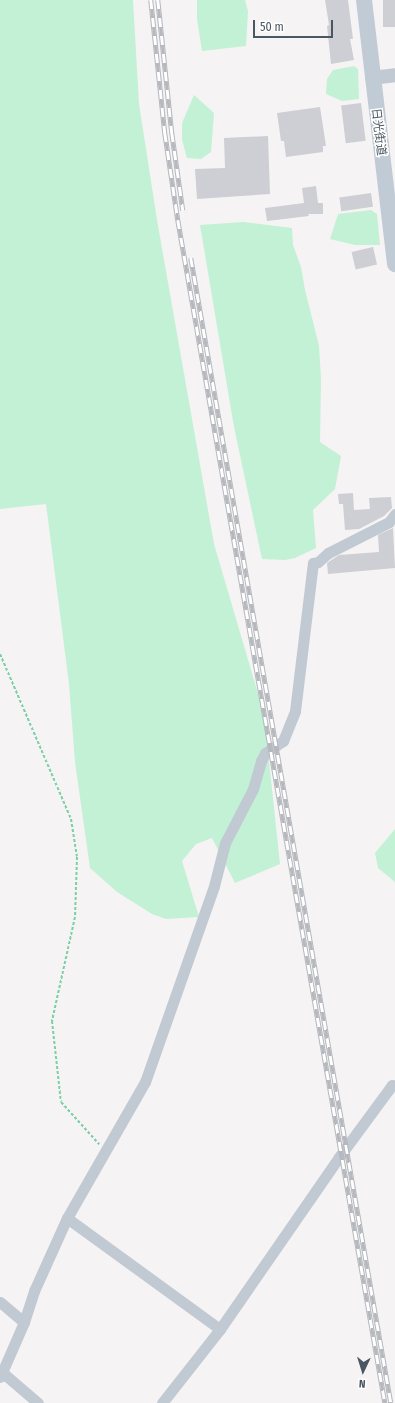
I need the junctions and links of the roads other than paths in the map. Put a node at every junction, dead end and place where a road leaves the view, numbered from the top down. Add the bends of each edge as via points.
1 (364, 0) edge
2 (395, 75) edge
3 (372, 78) junction
4 (395, 264) edge
5 (395, 514) edge
6 (395, 1086) edge
7 (67, 1218) junction
8 (0, 1302) edge
9 (24, 1322) junction
10 (220, 1328) junction
11 (1, 1375) edge
12 (38, 1403) edge
13 (162, 1403) edge

1 - 3 main road, 日光街道
2 - 3 street
3 - 4 main road, 日光街道
5 - 7 street via 389,522 313,563 295,712 283,741 265,753 260,761 253,789 226,843 214,886 145,1082
6 - 10 street via 392,1085 339,1157
7 - 9 street via 34,1290
7 - 10 street
8 - 9 street
9 - 11 street
10 - 13 street
11 - 12 street

